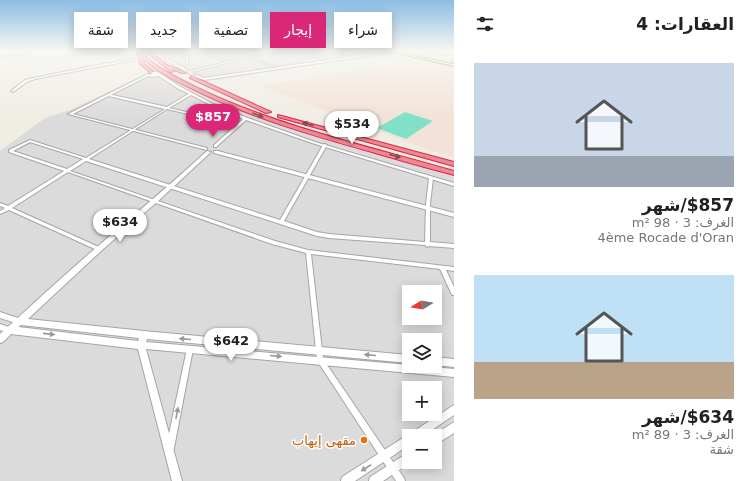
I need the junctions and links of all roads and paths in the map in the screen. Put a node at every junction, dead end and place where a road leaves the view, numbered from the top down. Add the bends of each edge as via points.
1 (58, 73) edge
2 (177, 73) edge
3 (191, 73) joint
4 (243, 73) edge
5 (154, 74) junction
6 (12, 91) dead end
7 (190, 94) junction
8 (109, 95) junction
9 (167, 108) junction
10 (268, 112) junction
11 (246, 118) junction
12 (239, 124) junction
13 (134, 129) junction
14 (325, 145) junction
15 (217, 149) junction
16 (208, 150) junction
17 (86, 160) junction
18 (454, 164) edge
19 (68, 171) junction
20 (454, 173) edge
21 (308, 175) junction
22 (431, 178) junction
23 (454, 185) edge
24 (171, 187) junction
25 (155, 202) junction
26 (0, 204) edge
27 (428, 206) junction
28 (9, 208) junction
29 (454, 211) edge
30 (0, 213) edge
31 (454, 214) edge
32 (281, 222) junction
33 (427, 245) junction
34 (454, 246) edge
35 (98, 249) junction
36 (308, 252) junction
37 (442, 268) junction
38 (454, 270) edge
39 (454, 293) edge
40 (0, 315) edge
41 (19, 321) junction
42 (0, 327) edge
43 (10, 330) junction
44 (144, 335) junction
45 (0, 340) edge
46 (141, 345) junction
47 (190, 349) junction
48 (319, 351) junction
49 (402, 358) edge
50 (320, 360) junction
51 (442, 362) edge
52 (454, 363) edge
53 (454, 373) edge
54 (454, 410) edge
55 (454, 427) edge
56 (425, 429) edge
57 (442, 435) edge
58 (402, 443) edge
59 (169, 451) junction
60 (384, 455) junction
61 (402, 462) edge
62 (393, 468) junction
63 (177, 481) edge
64 (346, 481) edge
65 (374, 481) edge
66 (401, 481) edge

1 - 6 street via 26,80
2 - 10 highway
3 - 4 street via 201,79 207,79
3 - 10 highway via 191,77
5 - 7 street
5 - 8 street
5 -> 20 highway via 175,79 204,94 263,117
7 - 9 street
7 - 11 street
8 - 9 street
8 - 13 street via 72,113
9 - 12 street
9 - 13 street
18 -> 10 highway
11 - 12 street
11 - 14 street
12 - 15 street
13 - 16 street
13 - 17 street
14 - 21 street
14 - 22 street
15 - 16 street
15 - 21 street
16 - 24 street
17 - 19 street
17 - 19 street via 30,141 10,151
17 - 24 street
19 - 25 street
19 - 28 street
21 - 27 street
21 - 32 street
22 - 23 street
22 - 27 street
24 - 25 street
24 - 32 street
25 - 35 street
25 - 36 street
26 - 28 street
27 - 29 street
27 - 31 street
27 - 33 street
28 - 30 street
28 - 35 street
32 - 33 street via 317,234
33 - 34 street
35 - 41 street
36 - 37 street
36 - 48 street
37 - 38 street
37 - 39 street
40 - 41 street
41 - 43 street
41 - 44 street
42 - 43 street
43 - 45 street
43 -> 46 street
44 - 46 street
48 -> 44 street
46 - 47 street
46 - 59 street
47 -> 50 street
59 -> 47 street
49 -> 48 street
48 - 50 street
50 - 53 street
50 - 60 street
51 - 52 street
54 - 56 street
55 - 57 street
58 - 60 street
59 - 63 street
60 - 62 street
60 -> 64 street
61 - 62 street
62 - 65 street
62 - 66 street

